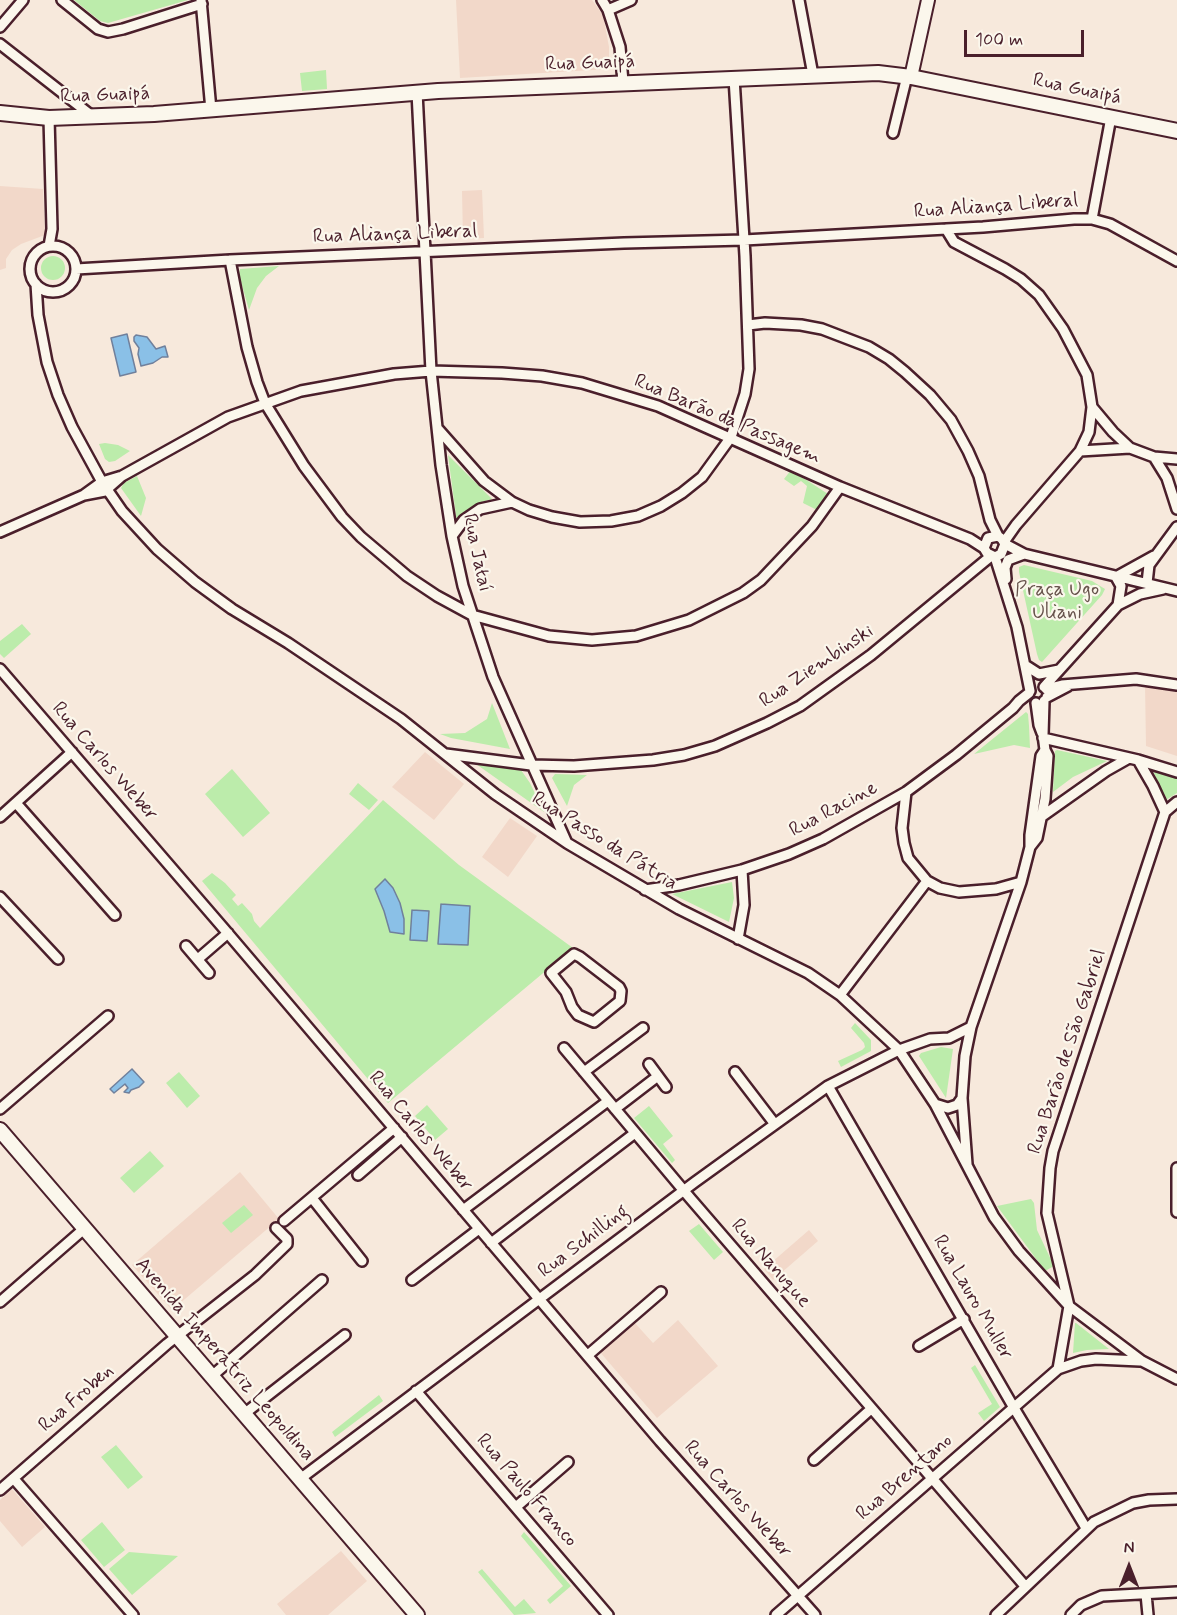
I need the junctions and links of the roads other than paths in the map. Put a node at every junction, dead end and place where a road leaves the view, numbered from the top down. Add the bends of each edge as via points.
1 (23, 0) edge
2 (62, 0) edge
3 (602, 0) edge
4 (631, 0) edge
5 (799, 0) edge
6 (809, 0) edge
7 (928, 0) edge
8 (202, 2) edge
9 (608, 10) junction
10 (0, 27) edge
11 (0, 44) edge
12 (813, 75) junction
13 (909, 76) junction
14 (734, 78) junction
15 (623, 82) junction
16 (417, 92) junction
17 (211, 110) junction
18 (0, 113) edge
19 (92, 116) junction
20 (1111, 117) junction
21 (49, 118) junction
22 (1177, 131) edge
23 (893, 133) dead end
24 (1092, 219) junction
25 (52, 229) junction
26 (946, 229) junction
27 (744, 240) junction
28 (49, 246) junction
29 (62, 247) junction
30 (426, 251) junction
31 (230, 260) junction
32 (1177, 261) edge
33 (76, 269) junction
34 (36, 284) junction
35 (47, 291) junction
36 (38, 315) junction
37 (748, 325) junction
38 (431, 371) junction
39 (265, 403) junction
40 (1092, 408) junction
41 (437, 428) junction
42 (731, 437) junction
43 (1130, 448) junction
44 (1080, 451) junction
45 (1154, 457) junction
46 (1177, 459) edge
47 (105, 486) junction
48 (840, 487) junction
49 (512, 502) junction
50 (1177, 509) edge
51 (1177, 527) edge
52 (0, 532) edge
53 (452, 536) junction
54 (994, 545) junction
55 (1024, 554) junction
56 (1156, 555) junction
57 (1116, 577) junction
58 (1147, 583) junction
59 (1165, 589) junction
60 (1007, 591) junction
61 (1177, 591) edge
62 (1118, 605) junction
63 (472, 615) junction
64 (1025, 665) junction
65 (0, 669) edge
66 (1059, 670) junction
67 (1177, 685) edge
68 (1039, 695) junction
69 (1044, 742) junction
70 (72, 752) junction
71 (446, 754) junction
72 (1133, 759) junction
73 (531, 765) junction
74 (1177, 772) edge
75 (906, 792) junction
76 (1045, 799) junction
77 (1177, 802) edge
78 (16, 803) junction
79 (1059, 804) junction
80 (1165, 812) junction
81 (0, 817) edge
82 (1041, 818) junction
83 (567, 843) junction
84 (1030, 847) junction
85 (742, 870) junction
86 (927, 881) junction
87 (1021, 882) junction
88 (645, 890) junction
89 (0, 897) edge
90 (115, 915) dead end
91 (228, 933) junction
92 (738, 939) junction
93 (186, 946) dead end
94 (58, 960) dead end
95 (198, 960) junction
96 (209, 973) dead end
97 (840, 995) junction
98 (572, 1007) joint
99 (108, 1016) dead end
100 (971, 1027) junction
101 (643, 1028) dead end
102 (949, 1038) junction
103 (564, 1048) dead end
104 (899, 1050) junction
105 (965, 1056) junction
106 (649, 1064) dead end
107 (584, 1072) junction
108 (735, 1072) dead end
109 (658, 1076) junction
110 (828, 1086) junction
111 (666, 1087) dead end
112 (962, 1098) junction
113 (935, 1104) junction
114 (612, 1105) junction
115 (0, 1109) edge
116 (774, 1123) junction
117 (394, 1128) junction
118 (0, 1130) edge
119 (635, 1133) junction
120 (402, 1137) junction
121 (1177, 1168) edge
122 (968, 1169) junction
123 (358, 1175) dead end
124 (683, 1190) junction
125 (312, 1198) junction
126 (463, 1210) junction
127 (1177, 1212) edge
128 (85, 1228) junction
129 (479, 1229) junction
130 (491, 1243) junction
131 (362, 1261) dead end
132 (322, 1280) dead end
133 (412, 1280) dead end
134 (661, 1292) dead end
135 (538, 1298) junction
136 (0, 1302) edge
137 (1069, 1306) junction
138 (964, 1319) junction
139 (345, 1335) dead end
140 (178, 1336) junction
141 (919, 1346) dead end
142 (588, 1355) junction
143 (1142, 1361) junction
144 (1058, 1369) junction
145 (212, 1376) junction
146 (1177, 1379) edge
147 (416, 1391) junction
148 (1014, 1408) junction
149 (872, 1409) junction
150 (244, 1414) junction
151 (814, 1460) dead end
152 (568, 1462) dead end
153 (932, 1478) junction
154 (14, 1479) junction
155 (300, 1479) junction
156 (0, 1490) edge
157 (1177, 1499) edge
158 (516, 1507) junction
159 (1086, 1528) junction
160 (1025, 1586) junction
161 (1177, 1592) edge
162 (1146, 1594) junction
163 (799, 1596) junction
164 (133, 1615) edge
165 (417, 1615) edge
166 (608, 1615) edge
167 (776, 1615) edge
168 (815, 1615) edge
169 (996, 1615) edge
170 (1071, 1615) edge
171 (1148, 1615) edge

1 - 10 street
2 - 8 street via 98,29 108,32
3 - 9 street
4 - 9 street
5 - 6 street
5 - 12 street
7 - 13 street
8 - 17 street
9 - 15 street via 620,47
11 - 19 street
12 - 13 main road, Rua Guaipá
12 - 14 main road, Rua Guaipá
13 - 20 main road, Rua Guaipá
13 - 23 street
14 - 15 main road, Rua Guaipá
14 - 27 street
15 - 16 main road, Rua Guaipá
16 - 17 main road, Rua Guaipá
16 - 30 street, Rua Jataí
17 - 19 main road, Rua Guaipá
18 - 21 main road, Rua Guaipá
19 - 21 main road, Rua Guaipá
20 - 22 main road, Rua Guaipá
20 - 24 street
21 - 25 street
24 - 26 street, Rua Aliança Liberal
24 - 32 street, Rua Aliança Liberal via 1110,224
25 - 28 street
25 - 29 street
26 - 27 street, Rua Aliança Liberal
26 - 40 street via 954,242 1013,274 1053,312 1087,375
27 - 30 street, Rua Aliança Liberal
27 - 37 street
28 - 29 street
28 - 34 street via 39,250 32,260 30,272
29 - 33 street via 72,256
30 - 31 street, Rua Aliança Liberal
30 - 38 street, Rua Jataí
31 - 33 street, Rua Aliança Liberal
31 - 39 street via 247,347
33 - 35 street via 67,287
34 - 35 street
34 - 36 street, Rua Passo da Pátria
35 - 36 street
36 - 47 street, Rua Passo da Pátria via 58,395
37 - 42 street via 749,369
37 - 54 street via 822,329 890,359 951,420 979,476
38 - 39 street, Rua Barão da Passagem via 338,383
38 - 41 street, Rua Jataí
38 - 42 street, Rua Barão da Passagem via 542,376 582,383 658,406
39 - 47 street, Rua Barão da Passagem via 228,417
39 - 63 street via 342,517 407,576
40 - 43 street
40 - 44 street via 1089,432
41 - 49 street via 484,481
41 - 53 street, Rua Jataí
42 - 48 street, Rua Barão da Passagem
42 - 49 street via 702,477 668,502 638,516 580,522
43 - 44 street
43 - 45 street
44 - 54 street, Rua Ziembinski
45 - 46 street
45 - 50 street via 1167,478
47 - 52 street, Rua Barão da Passagem
47 - 71 street, Rua Passo da Pátria via 122,512 195,582 345,680
48 - 54 street, Rua Barão da Passagem
48 - 63 street via 812,526 761,580 689,620 636,636 592,640 549,636
49 - 53 street via 471,514
51 - 56 street
53 - 63 street, Rua Jataí
54 - 55 street, Rua Barão da Passagem
54 - 60 street
54 - 73 street, Rua Ziembinski via 974,568 871,656 800,706 741,735 684,755 653,760
55 - 57 street, Rua Barão da Passagem
55 - 60 street via 1006,564
56 - 57 street
56 - 58 street via 1147,569
57 - 58 street, Rua Barão da Passagem
57 - 62 street via 1121,586
58 - 59 street, Rua Barão da Passagem
59 - 61 street, Rua Barão da Passagem
59 - 62 street, Rua Racine via 1140,594
60 - 64 street
62 - 66 street, Rua Racine
63 - 73 street, Rua Jataí via 493,677
64 - 66 street via 1039,674
64 - 68 street
65 - 70 street, Rua Carlos Weber
66 - 68 street, Rua Racine
67 - 68 street via 1136,679 1070,685
68 - 69 street
68 - 75 street, Rua Racine via 1019,700 1014,708
69 - 72 street via 1054,739
69 - 76 street via 1048,756
69 - 84 street
70 - 78 street
70 - 91 street, Rua Carlos Weber
71 - 73 street, Rua Ziembinski
71 - 83 street, Rua Passo da Pátria via 495,794
72 - 74 street
72 - 79 street via 1106,771
72 - 80 street via 1153,786
73 - 83 street, Rua Jataí
75 - 85 street, Rua Racine via 823,839
75 - 86 street via 904,843 909,858
76 - 79 street
76 - 82 street
77 - 80 street
78 - 81 street
78 - 90 street
79 - 82 street
80 - 137 street, Rua Barão de São Gabriel via 1053,1151 1047,1214
82 - 84 street
83 - 88 street, Rua Passo da Pátria
84 - 87 street
85 - 88 street, Rua Racine
85 - 92 street via 744,905
86 - 87 street via 959,892
86 - 97 street
87 - 100 street
88 - 92 street, Rua Passo da Pátria
89 - 94 street
91 - 95 street
91 - 117 street, Rua Carlos Weber
92 - 97 street, Rua Passo da Pátria via 808,973
93 - 95 street
95 - 96 street
97 - 104 street, Rua Passo da Pátria
98 - 98 street via 578,1015 594,1022 622,995 619,987 574,954 551,973
99 - 115 street
100 - 102 street, Rua Schilling
100 - 105 street
101 - 107 street
102 - 104 street, Rua Schilling via 918,1042
102 - 105 street via 962,1048
103 - 107 street, Rua Nanuque
104 - 110 street, Rua Schilling
104 - 113 street, Rua Passo da Pátria
105 - 112 street
106 - 109 street
107 - 114 street, Rua Nanuque
108 - 116 street
109 - 111 street
109 - 114 street
110 - 116 street, Rua Schilling
110 - 138 street, Rua Lauro Muller
112 - 113 street via 956,1106 948,1108
112 - 122 street
113 - 122 street, Rua Passo da Pátria
114 - 119 street, Rua Nanuque
114 - 126 street
116 - 124 street, Rua Schilling
117 - 120 street, Rua Carlos Weber
117 - 125 street
118 - 128 main road, Avenida Imperatriz Leopoldina
119 - 124 street, Rua Nanuque
119 - 130 street
120 - 123 street
120 - 126 street, Rua Carlos Weber
121 - 127 street
122 - 137 street, Rua Passo da Pátria via 1006,1234
124 - 135 street, Rua Schilling
124 - 149 street, Rua Nanuque
125 - 131 street
125 - 140 street, Rua Froben via 280,1225 287,1244 255,1275
126 - 129 street, Rua Carlos Weber
128 - 136 street
128 - 140 main road, Avenida Imperatriz Leopoldina
129 - 130 street, Rua Carlos Weber
129 - 133 street
130 - 135 street, Rua Carlos Weber
132 - 145 street
134 - 142 street
135 - 142 street, Rua Carlos Weber
135 - 147 street, Rua Schilling
137 - 143 street, Rua Passo da Pátria
137 - 144 street
138 - 141 street
138 - 148 street, Rua Lauro Muller
139 - 150 street
140 - 145 main road, Avenida Imperatriz Leopoldina
140 - 154 street, Rua Froben
142 - 163 street, Rua Carlos Weber
143 - 144 street, Rua Brentano via 1096,1359
143 - 146 street, Rua Passo da Pátria
144 - 148 street, Rua Brentano
145 - 150 main road, Avenida Imperatriz Leopoldina
147 - 155 street, Rua Schilling
147 - 158 street, Rua Paulo Franco
148 - 153 street, Rua Brentano
148 - 159 street, Rua Lauro Muller
149 - 151 street
149 - 153 street, Rua Nanuque
150 - 155 main road, Avenida Imperatriz Leopoldina
152 - 158 street
153 - 160 street, Rua Nanuque
153 - 163 street, Rua Brentano
154 - 156 street, Rua Froben
154 - 164 street
155 - 165 main road, Avenida Imperatriz Leopoldina
157 - 159 street via 1133,1503
158 - 166 street, Rua Paulo Franco
159 - 160 street
160 - 169 street
161 - 162 street
162 - 170 street via 1092,1599
162 - 171 street
163 - 167 street, Rua Brentano
163 - 168 street, Rua Carlos Weber

